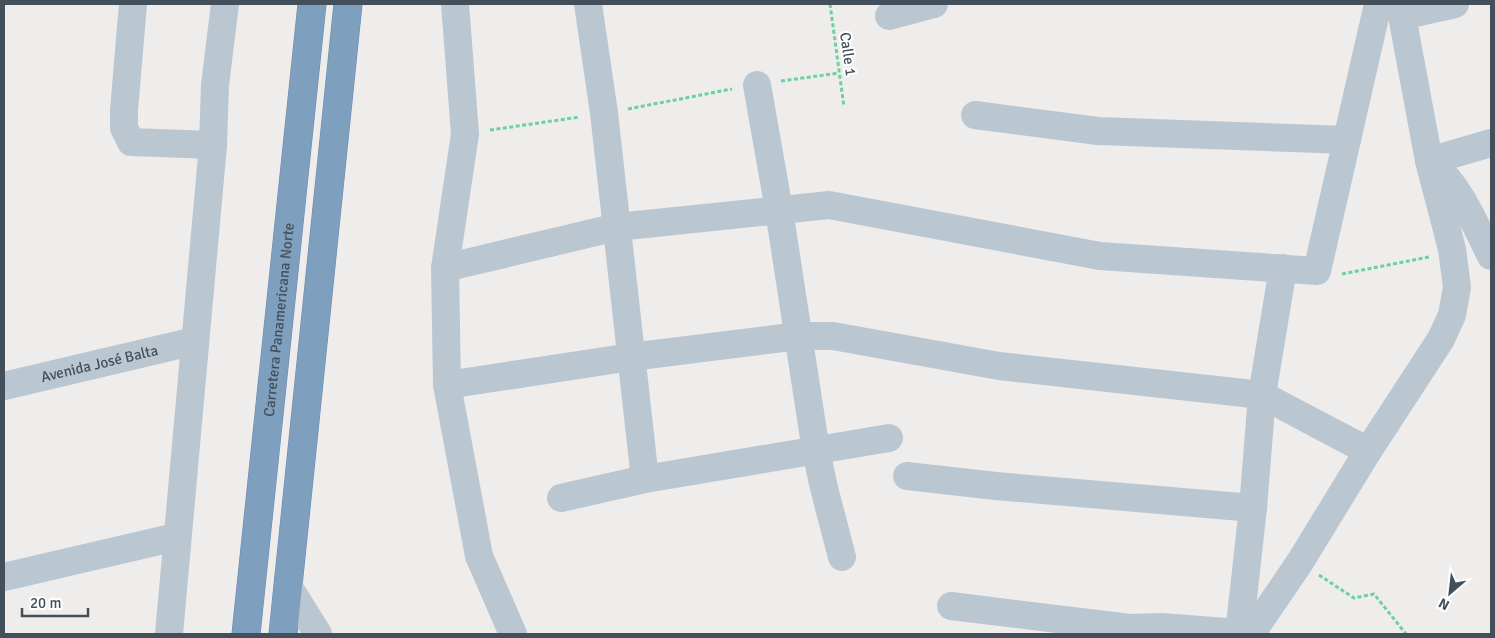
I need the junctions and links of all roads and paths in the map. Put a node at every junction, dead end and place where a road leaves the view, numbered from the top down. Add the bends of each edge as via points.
1 (133, 4) edge
2 (225, 4) edge
3 (312, 4) edge
4 (348, 4) edge
5 (455, 4) edge
6 (588, 4) edge
7 (830, 4) edge
8 (934, 4) edge
9 (1378, 4) edge
10 (1455, 4) edge
11 (1399, 10) edge
12 (889, 16) dead end
13 (839, 73) junction
14 (757, 85) junction
15 (844, 107) dead end
16 (604, 113) junction
17 (975, 114) dead end
18 (465, 134) junction
19 (1347, 140) junction
20 (213, 144) junction
21 (1491, 144) edge
22 (1429, 161) junction
23 (779, 210) junction
24 (617, 227) junction
25 (1452, 256) junction
26 (1491, 256) edge
27 (445, 268) junction
28 (1283, 268) junction
29 (1317, 271) junction
30 (799, 336) junction
31 (194, 341) junction
32 (631, 357) junction
33 (447, 385) junction
34 (4, 386) edge
35 (1262, 395) junction
36 (889, 438) dead end
37 (816, 451) junction
38 (1368, 451) junction
39 (907, 476) dead end
40 (645, 479) junction
41 (561, 498) dead end
42 (1253, 508) junction
43 (176, 537) junction
44 (842, 557) dead end
45 (1300, 562) junction
46 (4, 577) edge
47 (288, 586) junction
48 (951, 606) dead end
49 (1130, 631) edge
50 (169, 634) edge
51 (246, 634) edge
52 (283, 634) edge
53 (318, 634) edge
54 (513, 634) edge
55 (1243, 634) edge
56 (1406, 634) edge

1 - 20 street via 124,110 124,128 131,142
2 - 20 street via 215,85
3 - 51 highway, Carretera Panamericana Norte
4 - 47 highway
5 - 18 street
6 - 16 street
7 - 13 path, Calle 1
8 - 12 street
9 - 19 street
10 - 11 street
11 - 22 street
13 - 14 path
13 - 15 path, Calle 1
14 - 16 path
14 - 23 street
16 - 18 path
16 - 24 street
17 - 19 street via 1098,131
18 - 27 street
19 - 29 street
20 - 31 street
21 - 22 street
22 - 25 street
22 - 26 street via 1444,174 1462,201
23 - 24 street
23 - 28 street via 829,205 1100,256
23 - 30 street
24 - 27 street
24 - 32 street
25 - 29 path via 1420,258 1337,275
25 - 38 street via 1457,287 1452,315 1441,339
27 - 33 street
28 - 29 street
28 - 35 street
30 - 32 street
30 - 35 street via 833,336 999,366
30 - 37 street
31 - 34 street, Avenida José Balta
31 - 43 street
32 - 33 street
32 - 40 street
33 - 54 street via 479,556
35 - 38 street
35 - 42 street
36 - 37 street
37 - 40 street
37 - 44 street
38 - 45 street
39 - 42 street
40 - 41 street
42 - 55 street
43 - 46 street
43 - 50 street
45 - 55 street
45 - 56 path via 1354,598 1374,594
47 - 52 highway
47 - 53 street
48 - 49 street
49 - 55 street via 1162,627

